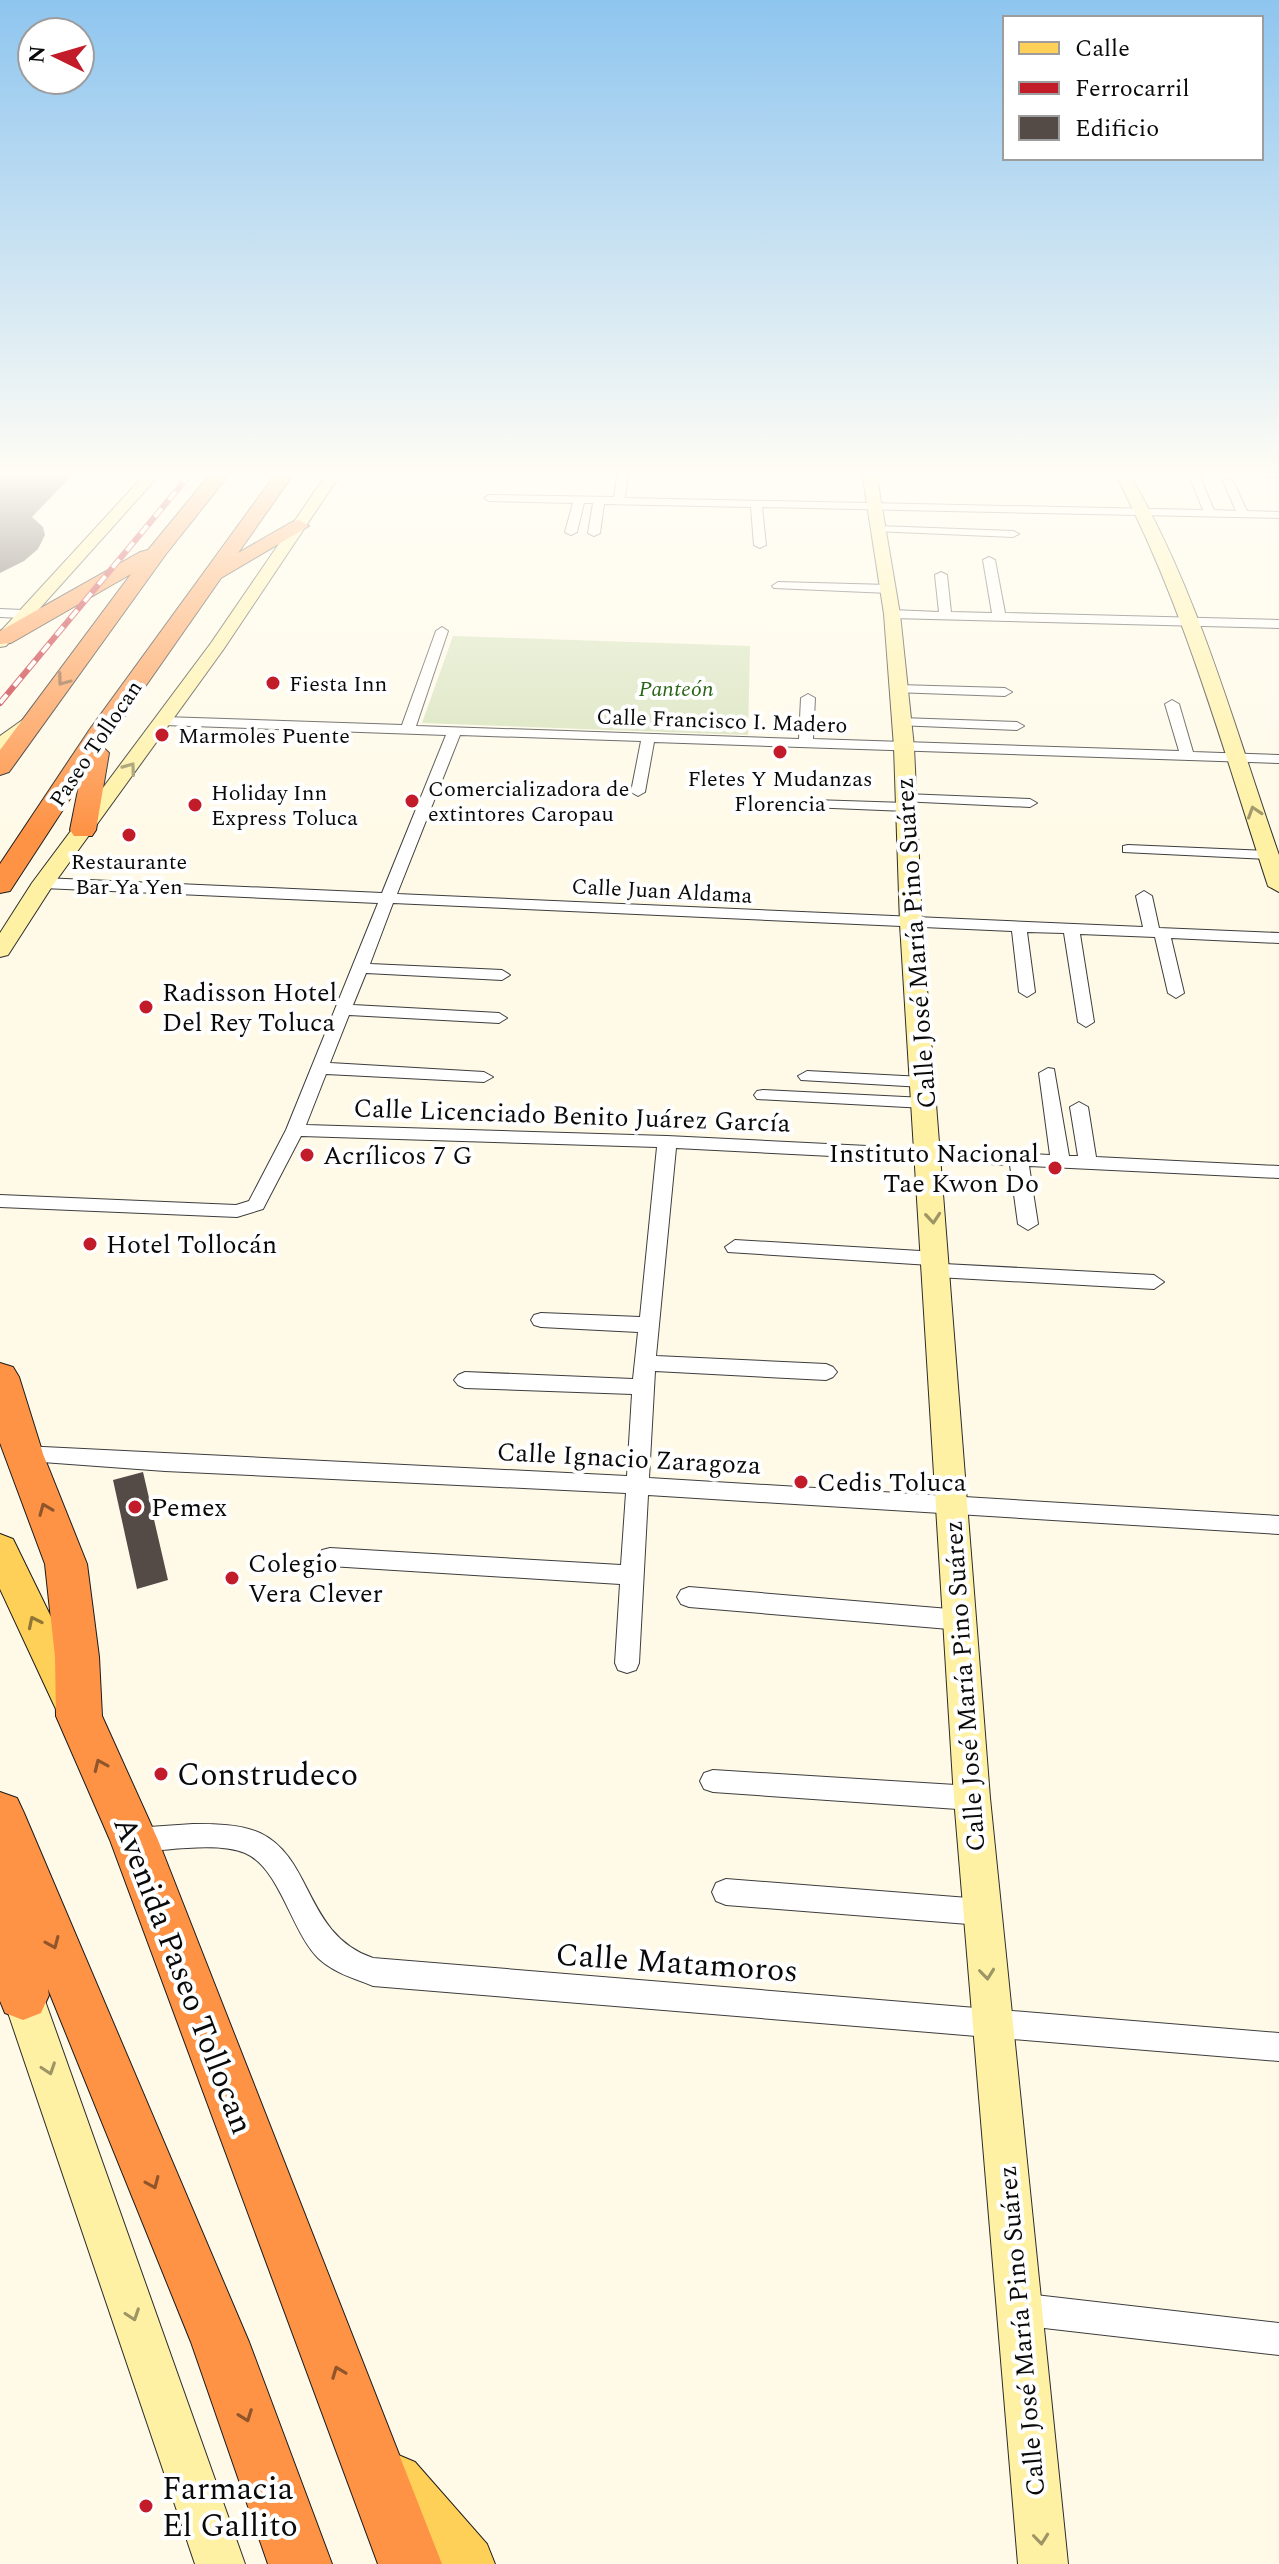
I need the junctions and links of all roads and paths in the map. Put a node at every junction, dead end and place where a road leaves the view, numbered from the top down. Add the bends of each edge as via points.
1 (43, 592) edge
2 (79, 592) edge
3 (128, 592) edge
4 (202, 592) edge
5 (254, 592) edge
6 (889, 592) edge
7 (943, 592) edge
8 (995, 592) edge
9 (1177, 592) edge
10 (0, 613) edge
11 (892, 614) junction
12 (945, 615) junction
13 (999, 616) junction
14 (1189, 621) junction
15 (1279, 624) edge
16 (9, 628) edge
17 (442, 631) dead end
18 (898, 689) junction
19 (1005, 692) dead end
20 (808, 698) dead end
21 (1172, 704) dead end
22 (35, 717) junction
23 (164, 721) junction
24 (901, 722) junction
25 (1017, 726) dead end
26 (407, 731) junction
27 (454, 732) junction
28 (99, 734) junction
29 (648, 739) junction
30 (0, 745) edge
31 (806, 745) junction
32 (904, 747) junction
33 (1188, 757) junction
34 (1236, 758) junction
35 (1279, 759) edge
36 (0, 767) edge
37 (638, 792) dead end
38 (905, 802) junction
39 (1030, 803) dead end
40 (813, 804) dead end
41 (83, 830) junction
42 (1128, 849) dead end
43 (1268, 855) junction
44 (9, 866) edge
45 (43, 883) junction
46 (0, 885) edge
47 (1279, 886) edge
48 (1144, 896) dead end
49 (388, 899) junction
50 (911, 924) junction
51 (1019, 927) junction
52 (1071, 929) junction
53 (1157, 933) junction
54 (1279, 938) edge
55 (0, 950) edge
56 (360, 968) junction
57 (502, 975) dead end
58 (1027, 992) dead end
59 (1176, 993) dead end
60 (343, 1010) junction
61 (499, 1018) dead end
62 (1086, 1022) dead end
63 (321, 1068) junction
64 (1048, 1073) dead end
65 (807, 1076) dead end
66 (484, 1077) dead end
67 (924, 1092) junction
68 (763, 1095) dead end
69 (1079, 1107) dead end
70 (295, 1130) junction
71 (667, 1142) junction
72 (928, 1156) junction
73 (1019, 1159) junction
74 (1060, 1161) junction
75 (1088, 1163) junction
76 (1279, 1172) edge
77 (0, 1201) edge
78 (1028, 1224) dead end
79 (735, 1247) dead end
80 (937, 1265) junction
81 (1154, 1282) dead end
82 (541, 1320) dead end
83 (648, 1325) junction
84 (645, 1363) junction
85 (826, 1372) dead end
86 (0, 1377) edge
87 (465, 1380) dead end
88 (643, 1387) junction
89 (23, 1454) junction
90 (636, 1485) junction
91 (950, 1506) junction
92 (1279, 1525) edge
93 (0, 1549) edge
94 (330, 1557) dead end
95 (632, 1575) junction
96 (689, 1597) dead end
97 (961, 1620) junction
98 (627, 1663) dead end
99 (79, 1716) junction
100 (713, 1781) dead end
101 (972, 1798) junction
102 (1, 1816) edge
103 (134, 1840) junction
104 (726, 1892) dead end
105 (981, 1912) junction
106 (0, 1945) edge
107 (23, 1995) junction
108 (992, 2020) junction
109 (1279, 2047) edge
110 (1018, 2309) junction
111 (1279, 2339) edge
112 (366, 2445) junction
113 (220, 2564) edge
114 (300, 2564) edge
115 (410, 2564) edge
116 (467, 2564) edge
117 (1043, 2564) edge

1 - 16 main road
2 - 16 highway
3 -> 22 highway
4 - 28 highway, Paseo Tollocan
5 - 23 main road
6 - 11 main road, Calle José María Pino Suárez
7 - 12 street
8 - 13 street
9 - 14 main road
10 - 16 street
11 - 12 street
11 - 18 main road, Calle José María Pino Suárez
12 - 13 street
13 - 14 street
14 - 15 street
14 - 34 main road
17 - 26 street
18 - 19 street
18 - 24 main road, Calle José María Pino Suárez
20 - 31 street
21 - 33 street
22 - 30 main road
22 - 36 highway
23 - 26 street, Calle Francisco I. Madero
41 -> 23 main road
24 - 25 street
24 - 32 main road, Calle José María Pino Suárez
26 - 27 street, Calle Francisco I. Madero
27 - 29 street, Calle Francisco I. Madero
27 - 49 street
28 - 41 highway
28 - 44 highway, Paseo Tollocan
29 - 31 street, Calle Francisco I. Madero
29 - 37 street
31 - 32 street, Calle Francisco I. Madero
32 - 33 street, Calle Francisco I. Madero
32 - 38 main road, Calle José María Pino Suárez
33 - 34 street, Calle Francisco I. Madero
34 - 35 street, Calle Francisco I. Madero
43 -> 34 main road
38 - 39 street
38 - 40 street
38 - 50 main road, Calle José María Pino Suárez
41 - 45 main road
42 - 43 street
43 - 47 main road
44 - 46 highway
45 - 49 street, Calle Juan Aldama
45 - 55 main road
48 - 53 street
49 - 50 street, Calle Juan Aldama
49 - 56 street
50 - 51 street, Calle Juan Aldama
50 - 67 main road, Calle José María Pino Suárez
51 - 52 street, Calle Juan Aldama
51 - 58 street
52 - 53 street, Calle Juan Aldama
52 - 62 street
53 - 54 street, Calle Juan Aldama
53 - 59 street
56 - 57 street
56 - 60 street
60 - 61 street
60 - 63 street
63 - 66 street
63 - 70 street
64 - 74 street
65 - 67 street
67 - 68 street
67 - 72 main road, Calle José María Pino Suárez
69 - 75 street
70 - 71 street, Calle Licenciado Benito Juárez García
70 - 77 street via 259,1201 246,1210
71 - 72 street, Calle Licenciado Benito Juárez García
71 - 83 street
72 - 73 street, Calle Licenciado Benito Juárez García
72 -> 80 main road, Calle José María Pino Suárez
73 - 74 street, Calle Licenciado Benito Juárez García
73 - 78 street
74 - 75 street, Calle Licenciado Benito Juárez García
75 - 76 street, Calle Licenciado Benito Juárez García
79 - 80 street
80 - 81 street
80 - 91 main road, Calle José María Pino Suárez
82 - 83 street
83 - 84 street
84 - 85 street
84 - 88 street
86 - 89 highway, Avenida Paseo Tollocan
87 - 88 street
88 - 90 street
89 - 90 street, Calle Ignacio Zaragoza
99 -> 89 highway, Avenida Paseo Tollocan via 66,1564
90 - 91 street, Calle Ignacio Zaragoza
90 - 95 street
91 - 92 street, Calle Ignacio Zaragoza
91 - 97 main road, Calle José María Pino Suárez
99 -> 93 main road
94 - 95 street
95 - 98 street
96 - 97 street
97 - 101 main road, Calle José María Pino Suárez
103 -> 99 highway, Avenida Paseo Tollocan
100 - 101 street
101 - 105 main road, Calle José María Pino Suárez
102 - 107 highway via 4,1876
102 -> 114 highway via 220,2342
103 - 108 street, Calle Matamoros via 250,1841 270,1852 311,1928 338,1958 373,1972
112 -> 103 highway, Avenida Paseo Tollocan
104 - 105 street
105 -> 108 main road, Calle José María Pino Suárez
106 - 107 main road
107 -> 113 main road
108 - 109 street, Calle Matamoros
108 - 110 main road, Calle José María Pino Suárez
110 - 111 street
110 -> 117 main road, Calle José María Pino Suárez
112 - 115 highway, Avenida Paseo Tollocan
112 - 116 main road

